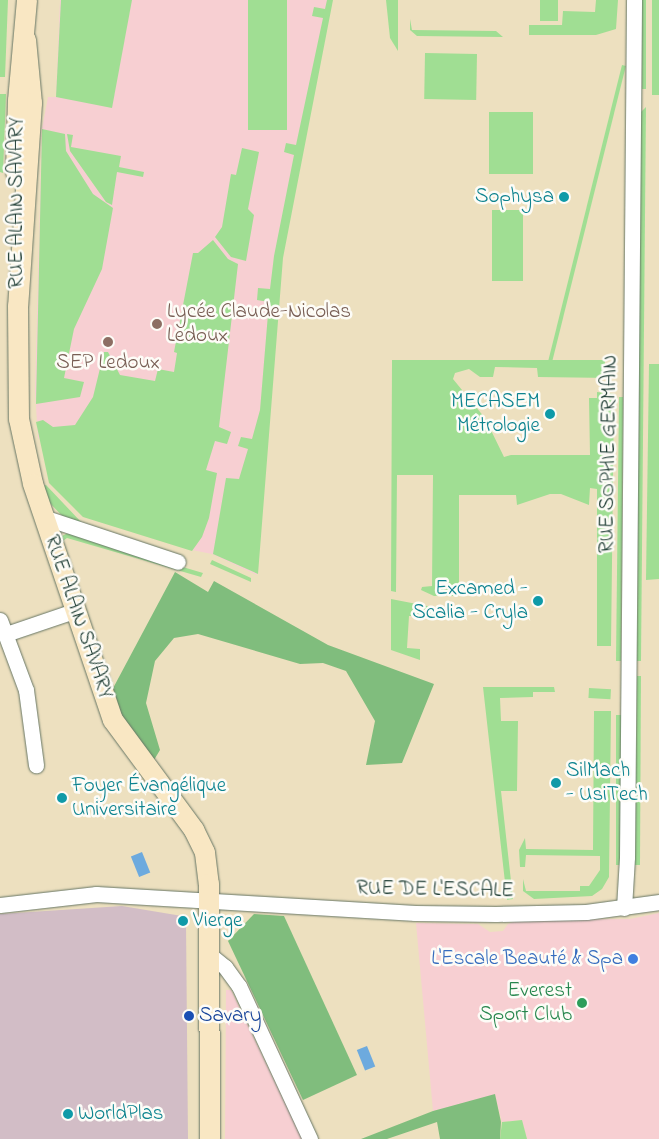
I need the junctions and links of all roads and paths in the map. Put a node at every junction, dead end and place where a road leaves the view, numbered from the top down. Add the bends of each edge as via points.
1 (27, 0) edge
2 (634, 0) edge
3 (43, 517) junction
4 (178, 562) dead end
5 (74, 611) junction
6 (3, 627) edge
7 (36, 765) dead end
8 (210, 902) junction
9 (659, 902) edge
10 (0, 905) edge
11 (624, 908) junction
12 (209, 954) junction
13 (210, 1139) edge
14 (310, 1139) edge

1 - 3 street, RUE ALAIN SAVARY via 26,40 32,103 18,306 17,401 32,484
2 - 11 street, RUE SOPHIE GERMAIN
3 - 4 street
3 - 5 street, RUE ALAIN SAVARY
5 - 6 street
5 - 8 street, RUE ALAIN SAVARY via 113,720 206,853
6 - 7 street via 30,707
8 - 10 street, RUE DE L'ESCALE via 96,894
8 - 11 street, RUE DE L'ESCALE via 415,914 586,912
8 - 12 street, RUE ALAIN SAVARY
9 - 11 street, RUE DE L'ESCALE
12 - 13 street, RUE ALAIN SAVARY
12 - 14 street via 225,967 239,986

